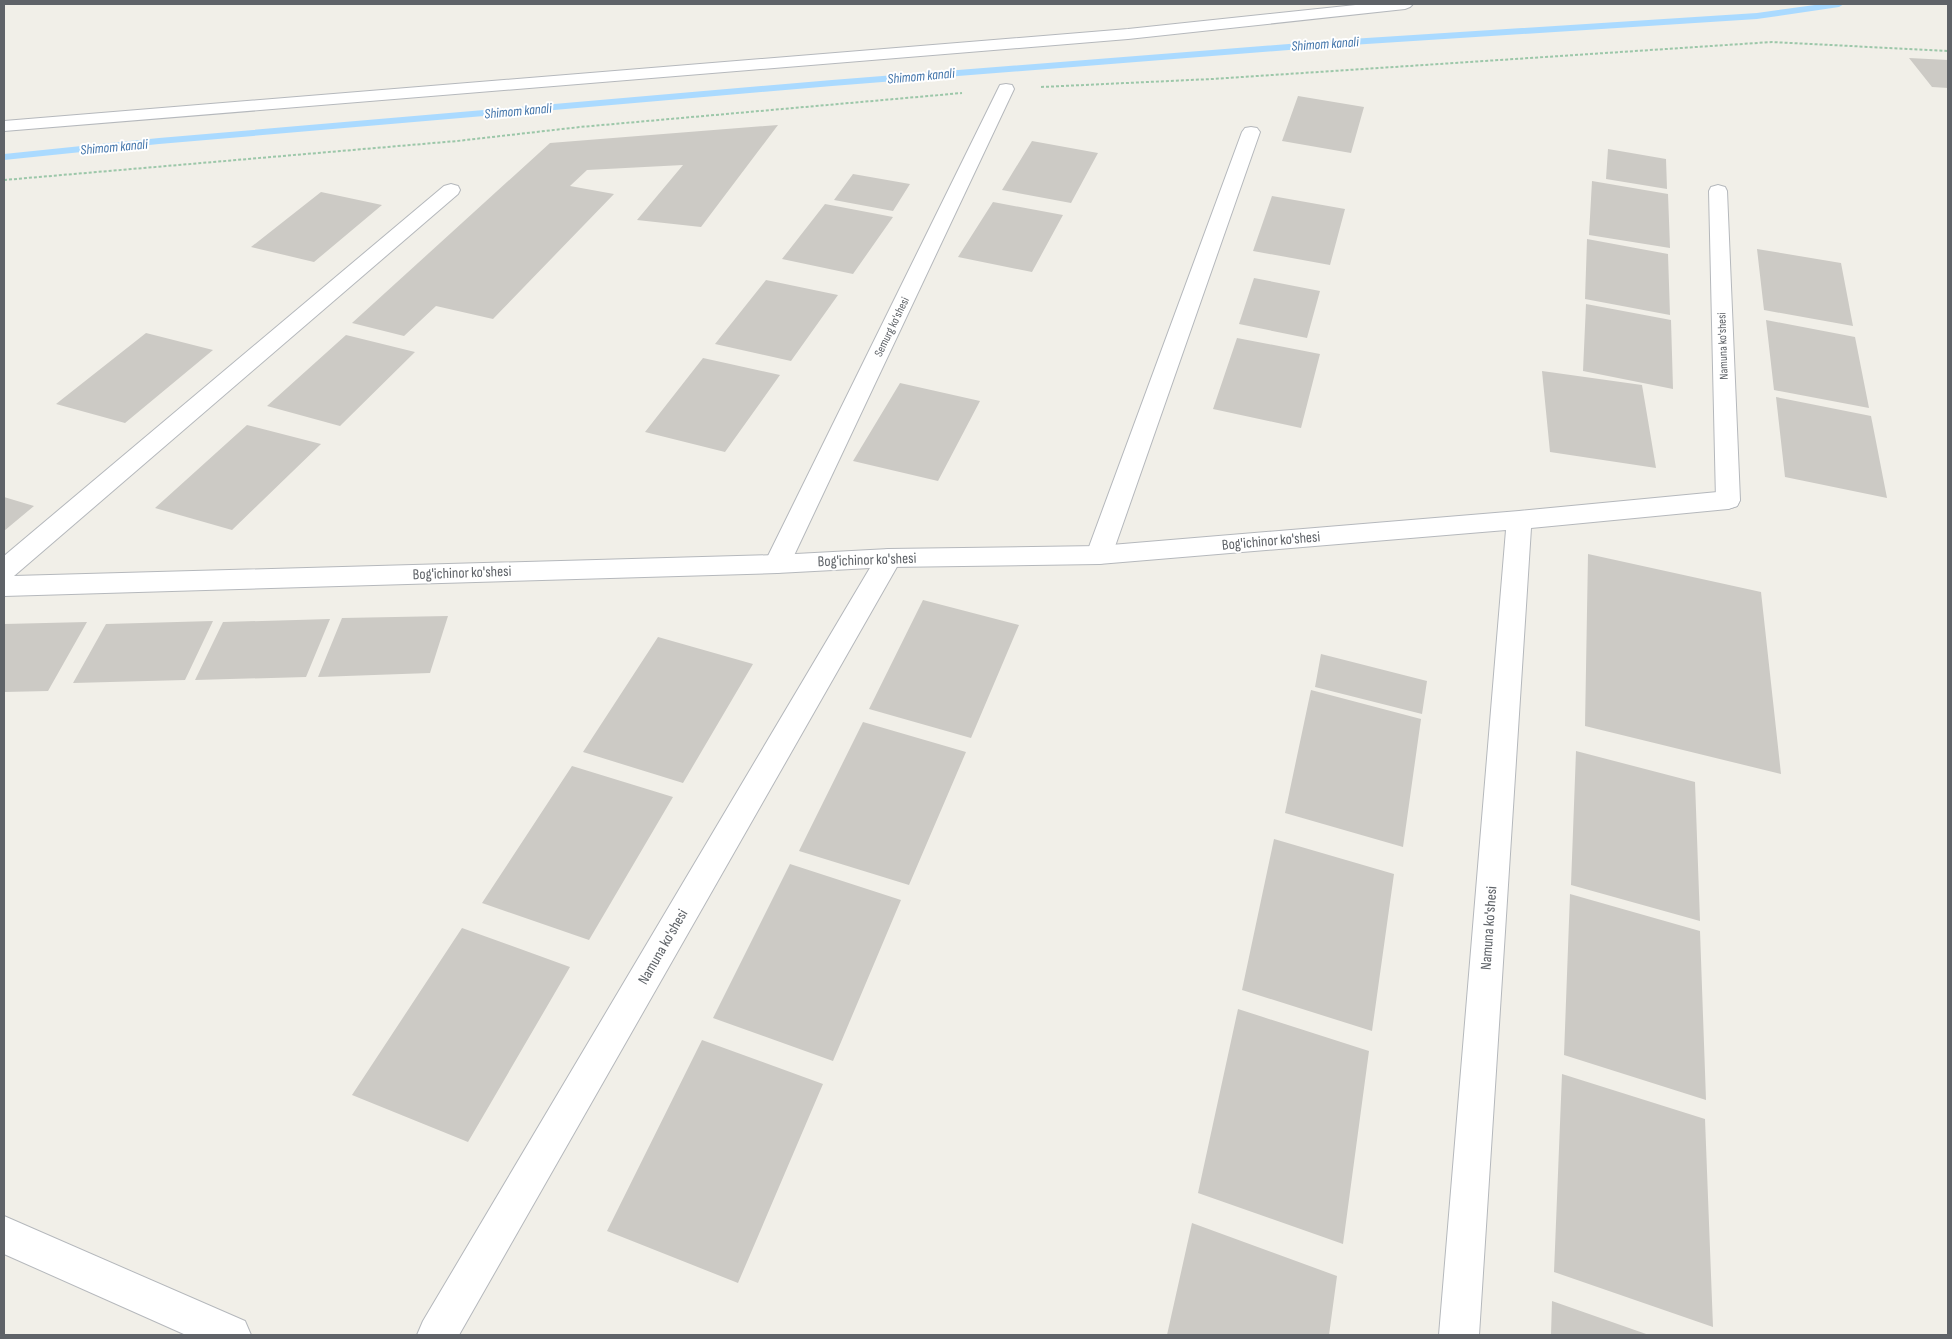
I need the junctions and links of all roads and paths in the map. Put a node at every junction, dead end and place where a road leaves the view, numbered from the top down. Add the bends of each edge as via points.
1 (1405, 4) edge
2 (1006, 89) dead end
3 (4, 126) edge
4 (1251, 132) dead end
5 (451, 190) dead end
6 (1718, 191) dead end
7 (1728, 500) joint
8 (1519, 520) junction
9 (1099, 555) junction
10 (889, 558) junction
11 (777, 564) junction
12 (4, 570) edge
13 (4, 586) edge
14 (4, 1235) edge
15 (231, 1335) edge
16 (438, 1335) edge
17 (1459, 1335) edge

1 - 3 street via 1118,35
2 - 11 street, Semurg ko'shesi
4 - 9 street
5 - 12 street
6 - 7 street, Namuna ko'shesi
7 - 8 street, Bog'ichinor ko'shesi
8 - 9 street, Bog'ichinor ko'shesi
8 - 17 street, Namuna ko'shesi
9 - 10 street, Bog'ichinor ko'shesi
10 - 11 street, Bog'ichinor ko'shesi
10 - 16 street, Namuna ko'shesi
11 - 13 street, Bog'ichinor ko'shesi
14 - 15 street

